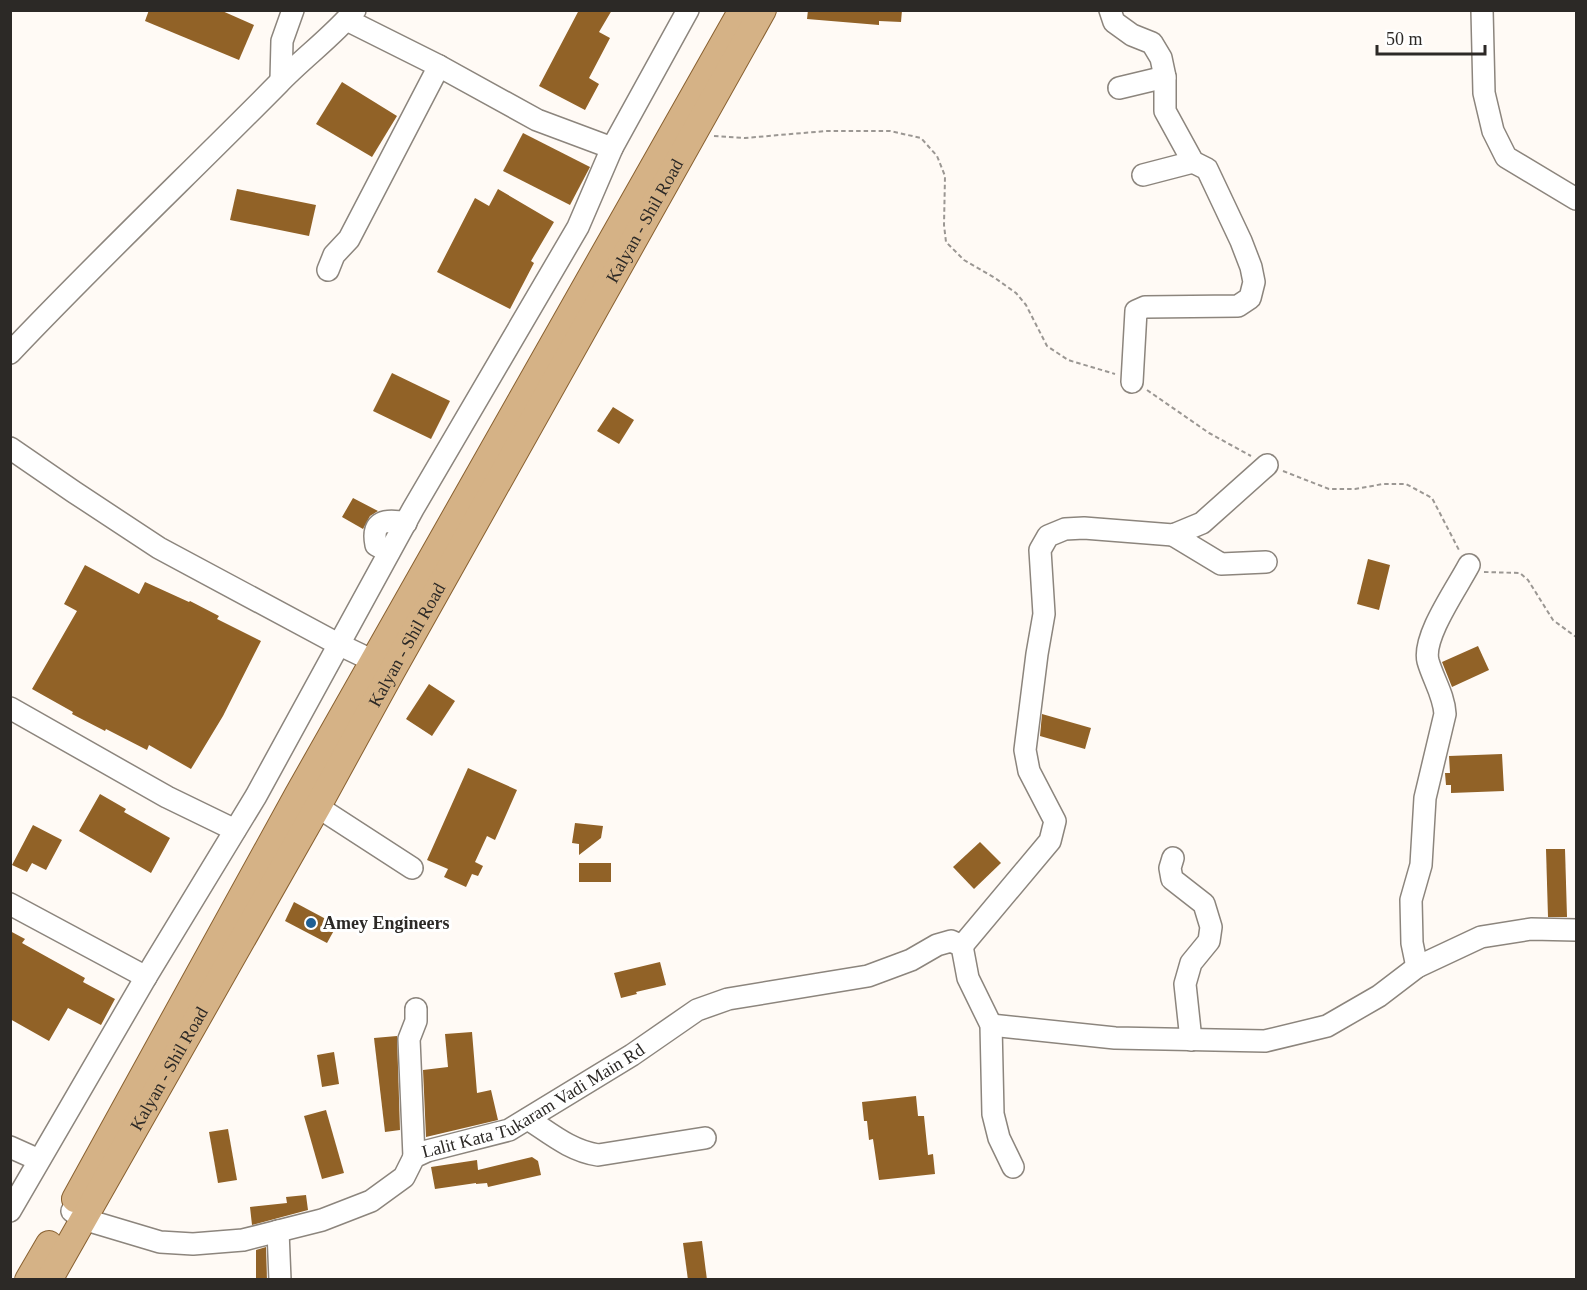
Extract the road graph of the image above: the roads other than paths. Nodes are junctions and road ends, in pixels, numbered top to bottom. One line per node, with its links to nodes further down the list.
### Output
1 (294, 10): 10 (street)
2 (688, 10): 12 (street)
3 (742, 10): 25 (main road, Kalyan - Shil Road)
4 (763, 10): 25 (main road, Kalyan - Shil Road)
5 (1110, 10): 9 (street)
6 (1482, 10): 15 (street)
7 (351, 15): 8 (street); 10 (street)
8 (439, 66): 12 (street); 16 (street)
9 (1165, 77): 11 (street); 13 (street)
10 (281, 80): 17 (street)
11 (1119, 88)
12 (612, 148): 24 (street)
13 (1193, 162): 14 (street); 18 (street)
14 (1143, 175)
15 (1576, 199)
16 (328, 270)
17 (10, 352)
18 (1132, 382)
19 (10, 448): 24 (street)
20 (1267, 465): 21 (street)
21 (1173, 535): 22 (street); 33 (street)
22 (1266, 562)
23 (1469, 566): 34 (street)
24 (338, 644): 25 (street); 28 (street)
25 (383, 665): 27 (main road, Kalyan - Shil Road)
26 (10, 708): 28 (street)
27 (308, 800): 30 (street); 46 (main road, Kalyan - Shil Road)
28 (235, 830): 35 (street)
29 (1173, 858): 38 (street)
30 (412, 868)
31 (10, 904): 35 (street)
32 (1576, 930): 34 (street)
33 (962, 946): 37 (street); 39 (street, Lalit Kata Tukaram Vadi Main Rd)
34 (1417, 967): 38 (street)
35 (146, 976): 43 (street)
36 (416, 1009): 42 (street)
37 (991, 1025): 38 (street); 44 (street)
38 (1191, 1040)
39 (528, 1119): 40 (street); 42 (street, Lalit Kata Tukaram Vadi Main Rd)
40 (705, 1138)
41 (10, 1147): 43 (street)
42 (414, 1157): 47 (street, Lalit Kata Tukaram Vadi Main Rd)
43 (39, 1160): 45 (street)
44 (1013, 1167)
45 (10, 1211)
46 (76, 1214): 47 (street, Lalit Kata Tukaram Vadi Main Rd); 48 (main road, Kalyan - Shil Road); 49 (main road, Kalyan - Shil Road)
47 (278, 1231): 50 (street)
48 (28, 1280)
49 (49, 1280)
50 (280, 1280)

